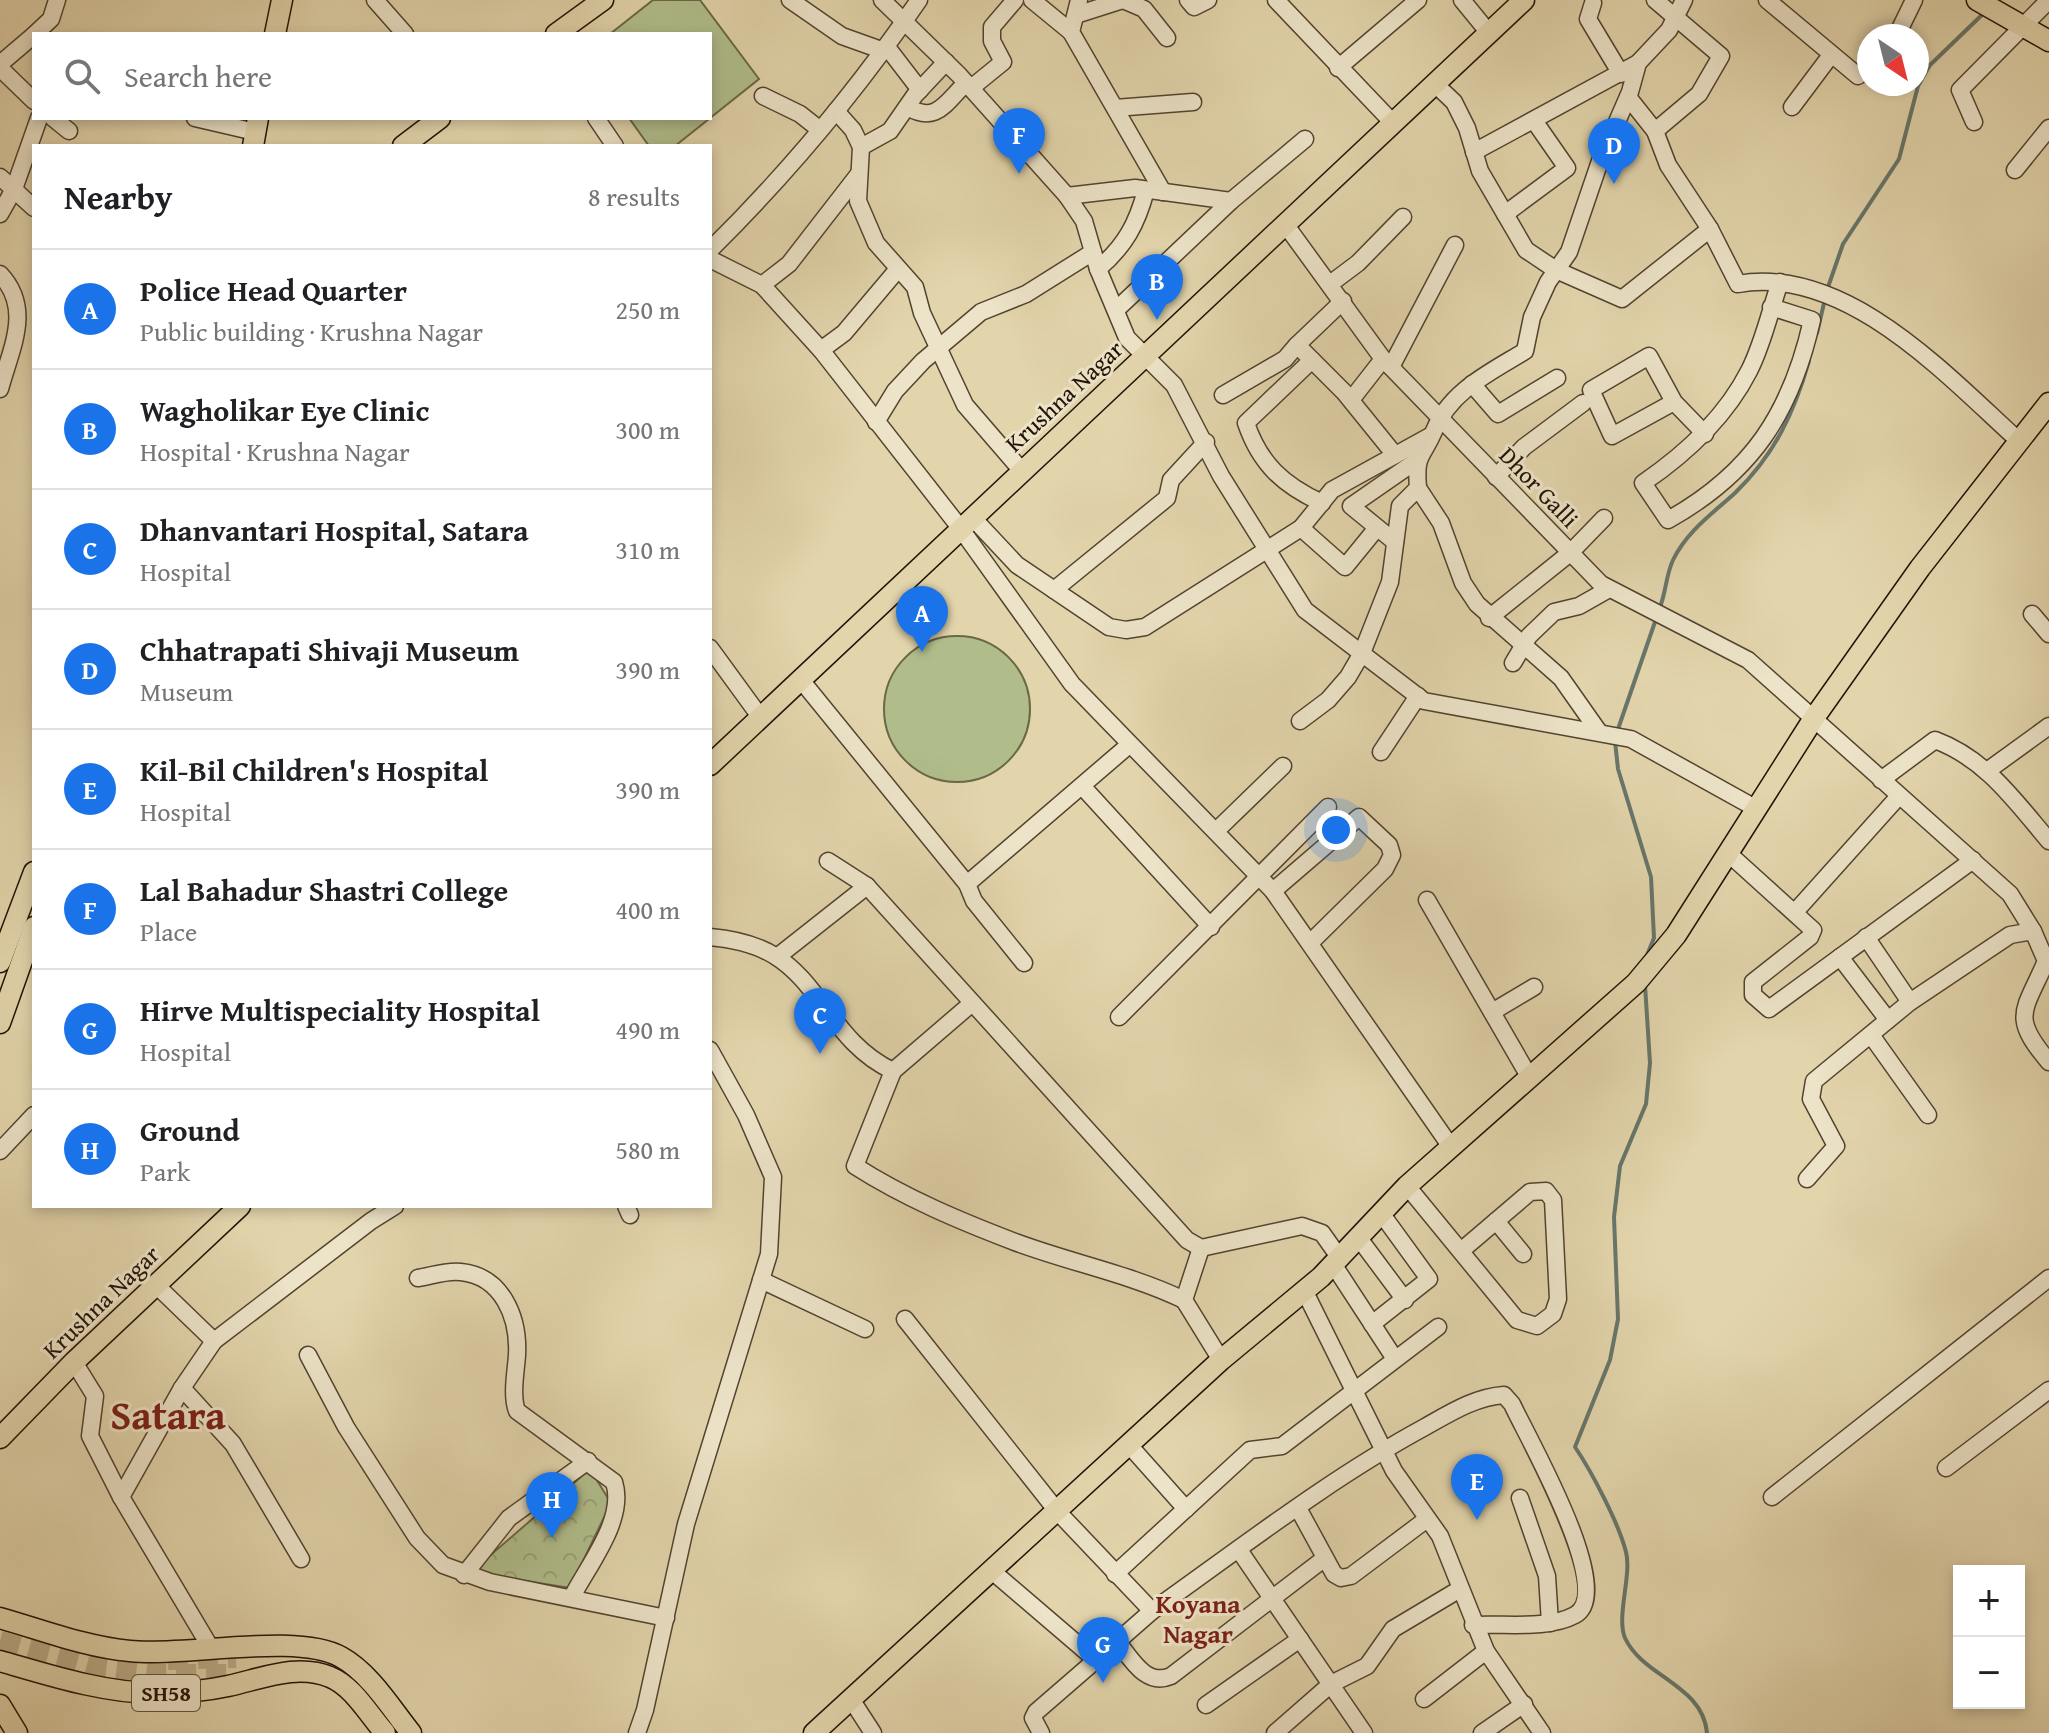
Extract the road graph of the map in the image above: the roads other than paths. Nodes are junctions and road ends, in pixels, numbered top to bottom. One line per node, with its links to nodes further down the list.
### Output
1 (57, 0): 29 (street)
2 (282, 0): 30 (main road)
3 (375, 0): 31 (street)
4 (603, 0): 32 (main road)
5 (790, 0): 38 (street)
6 (882, 0): 26 (street)
7 (919, 0): 26 (street)
8 (1015, 0): 47 (street)
9 (1032, 0): 33 (street)
10 (1123, 0): 24 (street); 35 (street)
11 (1188, 0): 12 (street)
12 (1208, 0)
13 (1276, 0): 43 (street)
14 (1418, 0): 43 (street)
15 (1462, 0): 34 (street)
16 (1524, 0): 34 (main road, Krushna Nagar)
17 (1655, 0): 25 (street)
18 (1684, 0): 25 (street)
19 (1767, 0): 39 (street)
20 (1914, 0): 27 (street)
21 (2049, 0): 28 (street)
22 (1594, 1): 44 (street)
23 (1981, 2): 28 (main road)
24 (1078, 8): 33 (street)
25 (1674, 19): 41 (street); 68 (street)
26 (904, 22): 38 (street); 40 (street)
27 (1902, 24)
28 (2026, 27): 37 (main road); 63 (street)
29 (40, 32)
30 (275, 32)
31 (403, 32)
32 (559, 32)
33 (1071, 32): 55 (street)
34 (1489, 33): 46 (main road, Krushna Nagar)
35 (1167, 38)
36 (32, 41): 42 (street)
37 (2049, 41)
38 (885, 49): 48 (street); 56 (street)
39 (1831, 55): 45 (street); 54 (street)
40 (946, 62): 47 (street); 48 (street)
41 (1638, 63): 44 (street); 50 (street)
42 (0, 66): 51 (street)
43 (1338, 68): 64 (street)
44 (1621, 74): 62 (street)
45 (1857, 75)
46 (1435, 84): 64 (main road, Krushna Nagar); 74 (street)
47 (969, 85): 53 (street); 81 (street)
48 (920, 90): 53 (street)
49 (763, 96): 66 (street)
50 (1628, 97): 68 (street); 94 (street)
51 (32, 99)
52 (1193, 102): 55 (street)
53 (907, 107): 73 (street)
54 (1792, 107)
55 (1115, 108): 80 (street)
56 (836, 111): 66 (street); 73 (street)
57 (38, 120): 78 (street)
58 (55, 120): 67 (street)
59 (204, 120): 69 (street)
60 (437, 120): 71 (main road)
61 (597, 120): 72 (street)
62 (1535, 122): 74 (street); 85 (street)
63 (1974, 122)
64 (1393, 123): 87 (main road, Krushna Nagar)
65 (2049, 128): 75 (street)
66 (819, 129): 90 (street)
67 (69, 131)
68 (1655, 131): 88 (street)
69 (255, 132)
70 (1305, 139): 82 (street)
71 (406, 144)
72 (614, 144)
73 (861, 147): 76 (street)
74 (1474, 152): 85 (street)
75 (2015, 170)
76 (859, 175): 93 (street); 98 (street)
77 (0, 177): 78 (street)
78 (14, 189): 83 (street); 84 (street)
79 (1146, 190): 80 (street); 81 (street); 91 (street)
80 (1163, 192): 82 (street)
81 (1067, 196): 91 (street)
82 (1231, 201): 101 (street)
83 (32, 206)
84 (0, 214)
85 (1505, 214): 94 (street)
86 (1403, 217): 97 (street)
87 (1285, 224): 97 (street, Dhor Galli); 105 (main road, Krushna Nagar)
88 (1710, 229): 94 (street); 96 (street)
89 (1455, 245): 107 (street)
90 (712, 248)
91 (1095, 261): 101 (street); 103 (street)
92 (716, 262): 98 (street)
93 (898, 269): 103 (street); 104 (street)
94 (1556, 270): 109 (street)
95 (0, 274): 110 (street)
96 (1780, 282): 100 (street); 120 (street)
97 (1330, 284): 99 (street, Dhor Galli)
98 (762, 285): 104 (street)
99 (1343, 301): 102 (street); 107 (street, Dhor Galli)
100 (1771, 307): 118 (street); 118 (street)
101 (1116, 310): 105 (street)
102 (1297, 345): 106 (street); 111 (street)
103 (938, 349): 117 (street); 124 (street)
104 (821, 350): 117 (street)
105 (1145, 356): 121 (street); 124 (main road, Krushna Nagar)
106 (1312, 360): 112 (street); 127 (street)
107 (1387, 363): 112 (street); 116 (street, Dhor Galli)
108 (1557, 378): 109 (street)
109 (1472, 384): 116 (street)
110 (0, 389)
111 (1223, 395)
112 (1351, 400): 122 (street)
113 (1674, 402): 113 (street); 118 (street)
114 (1583, 403): 125 (street)
115 (2049, 403): 120 (main road)
116 (1438, 416): 119 (street); 125 (street, Dhor Galli)
117 (876, 422): 129 (street)
118 (1705, 434)
119 (1431, 436): 122 (street); 123 (street)
120 (2019, 441): 147 (main road)
121 (1206, 442): 133 (street); 136 (street)
122 (1395, 455): 127 (street)
123 (1416, 461): 126 (street); 131 (street)
124 (1022, 471): 129 (main road, Krushna Nagar)
125 (1496, 477): 134 (street, Dhor Galli)
126 (1418, 488): 132 (street); 138 (street)
127 (1322, 503): 130 (street)
128 (1604, 518): 134 (street)
129 (967, 524): 136 (street); 144 (main road, Krushna Nagar); 151 (street)
130 (1301, 528): 131 (street); 133 (street)
131 (1376, 529): 132 (street)
132 (1395, 542): 142 (street)
133 (1270, 551): 136 (street); 142 (street)
134 (1570, 553): 135 (street, Dhor Galli); 138 (street)
135 (1609, 589): 140 (street); 147 (street, Dhor Galli)
136 (1054, 590)
137 (2032, 614): 139 (street)
138 (1489, 618): 140 (street)
139 (2049, 634)
140 (1523, 646): 143 (street); 150 (street)
141 (712, 651): 146 (street)
142 (1362, 653): 145 (street); 148 (street)
143 (1513, 663)
144 (801, 680): 146 (main road, Krushna Nagar); 168 (street)
145 (1418, 696): 150 (street); 152 (street)
146 (761, 718): 153 (main road, Krushna Nagar)
147 (1814, 718): 156 (street, Dhor Galli); 160 (main road)
148 (1300, 721)
149 (2049, 726): 155 (street)
150 (1599, 732): 160 (street)
151 (1129, 745): 157 (street); 161 (street)
152 (1381, 752)
153 (712, 763)
154 (1283, 766): 161 (street)
155 (1987, 771): 156 (street); 162 (street)
156 (1881, 780): 158 (street, Dhor Galli)
157 (1082, 786): 168 (street); 174 (street)
158 (1899, 796): 164 (street, Dhor Galli); 173 (street)
159 (1328, 807): 166 (street)
160 (1757, 809): 163 (main road)
161 (1216, 831): 166 (street)
162 (2049, 841)
163 (1729, 854): 173 (street); 197 (main road)
164 (1973, 860): 175 (street, Dhor Galli); 178 (street)
165 (828, 861): 169 (street)
166 (1258, 875): 170 (street); 174 (street)
167 (32, 877): 183 (main road)
168 (967, 884): 184 (street)
169 (867, 886): 180 (street); 188 (street)
170 (1273, 891): 179 (street); 179 (street)
171 (1427, 900): 189 (street)
172 (32, 909): 186 (main road)
173 (1795, 912): 181 (street)
174 (1211, 927): 190 (street)
175 (2033, 931): 182 (street, Dhor Galli); 187 (street)
176 (32, 933): 192 (main road)
177 (712, 937): 180 (street)
178 (1866, 937): 181 (street); 187 (street)
179 (1310, 943): 200 (street)
180 (777, 957): 196 (street)
181 (1840, 957): 191 (street)
182 (2047, 960): 195 (street)
183 (0, 962)
184 (1024, 963)
185 (1534, 987): 189 (street)
186 (0, 994)
187 (1910, 1002): 191 (street)
188 (971, 1004): 196 (street); 209 (street)
189 (1492, 1012): 197 (street)
190 (1119, 1017)
191 (1888, 1020): 193 (street)
192 (0, 1023)
193 (1871, 1035): 198 (street); 202 (street)
194 (712, 1054): 215 (street)
195 (2049, 1062)
196 (893, 1071): 218 (street)
197 (1530, 1078): 200 (main road)
198 (1928, 1115)
199 (32, 1117): 201 (street)
200 (1451, 1147): 203 (main road)
201 (0, 1151)
202 (1807, 1179)
203 (1407, 1186): 206 (main road); 210 (street)
204 (238, 1208): 216 (main road, Krushna Nagar)
205 (392, 1208): 224 (street)
206 (1381, 1213): 208 (main road); 219 (street)
207 (1496, 1221): 210 (street); 210 (street); 211 (street)
208 (1358, 1237): 212 (main road); 219 (street)
209 (1201, 1248): 212 (street); 218 (street)
210 (1462, 1250)
211 (1523, 1254)
212 (1336, 1260): 217 (main road); 221 (street)
213 (418, 1278): 235 (street)
214 (2049, 1278): 238 (street)
215 (761, 1280): 223 (street); 255 (street)
216 (156, 1285): 224 (street); 228 (main road, Krushna Nagar)
217 (1304, 1290): 227 (main road); 230 (street)
218 (1184, 1300): 227 (street)
219 (1405, 1300): 221 (street)
220 (905, 1319): 242 (street)
221 (1372, 1324): 226 (street)
222 (1438, 1327): 226 (street)
223 (865, 1329)
224 (214, 1341): 229 (street)
225 (308, 1355): 249 (street)
226 (1395, 1359): 230 (street)
227 (1221, 1360): 233 (main road)
228 (74, 1362): 232 (main road, Krushna Nagar); 237 (street)
229 (182, 1388): 237 (street); 246 (street)
230 (1354, 1389): 234 (street); 241 (street)
231 (2049, 1390): 236 (street)
232 (0, 1438)
233 (1129, 1445): 241 (street); 242 (main road)
234 (1385, 1449): 240 (street); 243 (street); 256 (street)
235 (588, 1461): 249 (street); 251 (street)
236 (1946, 1468)
237 (121, 1497): 261 (street)
238 (1772, 1497)
239 (1520, 1498): 256 (street)
240 (1298, 1508): 244 (street); 245 (street)
241 (1186, 1509): 248 (street)
242 (1057, 1511): 247 (main road); 248 (street)
243 (1427, 1519): 245 (street); 250 (street)
244 (1239, 1550): 252 (street); 253 (street)
245 (1325, 1558): 252 (street)
246 (301, 1559)
247 (992, 1571): 263 (street); 267 (main road)
248 (1115, 1574): 253 (street)
249 (464, 1575): 251 (street)
250 (1460, 1589): 257 (street); 266 (street)
251 (572, 1597): 255 (street)
252 (1271, 1597): 258 (street); 259 (street)
253 (1152, 1611): 259 (street)
254 (0, 1618): 261 (main road, SH58 / SH58)
255 (666, 1618): 274 (street)
256 (1550, 1623): 257 (street)
257 (1473, 1625): 262 (street)
258 (1300, 1639): 266 (street); 271 (street)
259 (1116, 1640): 263 (street)
260 (306, 1648): 261 (main road, SH58 / SH58); 265 (main road); 272 (main road, SH58 / SH58)
261 (212, 1650)
262 (1486, 1651): 268 (street); 269 (street)
263 (1096, 1660): 277 (street)
264 (0, 1661): 265 (main road, SH58 / SH58)
265 (269, 1675): 272 (main road, SH58 / SH58)
266 (1331, 1684): 278 (street); 279 (street)
267 (851, 1699): 275 (main road); 276 (street)
268 (1424, 1699)
269 (1524, 1704): 280 (street); 281 (street)
270 (0, 1705): 273 (main road)
271 (1206, 1705)
272 (395, 1730)
273 (17, 1733)
274 (637, 1733)
275 (814, 1733)
276 (873, 1733)
277 (1041, 1733)
278 (1275, 1733)
279 (1364, 1733)
280 (1482, 1733)
281 (1542, 1733)

